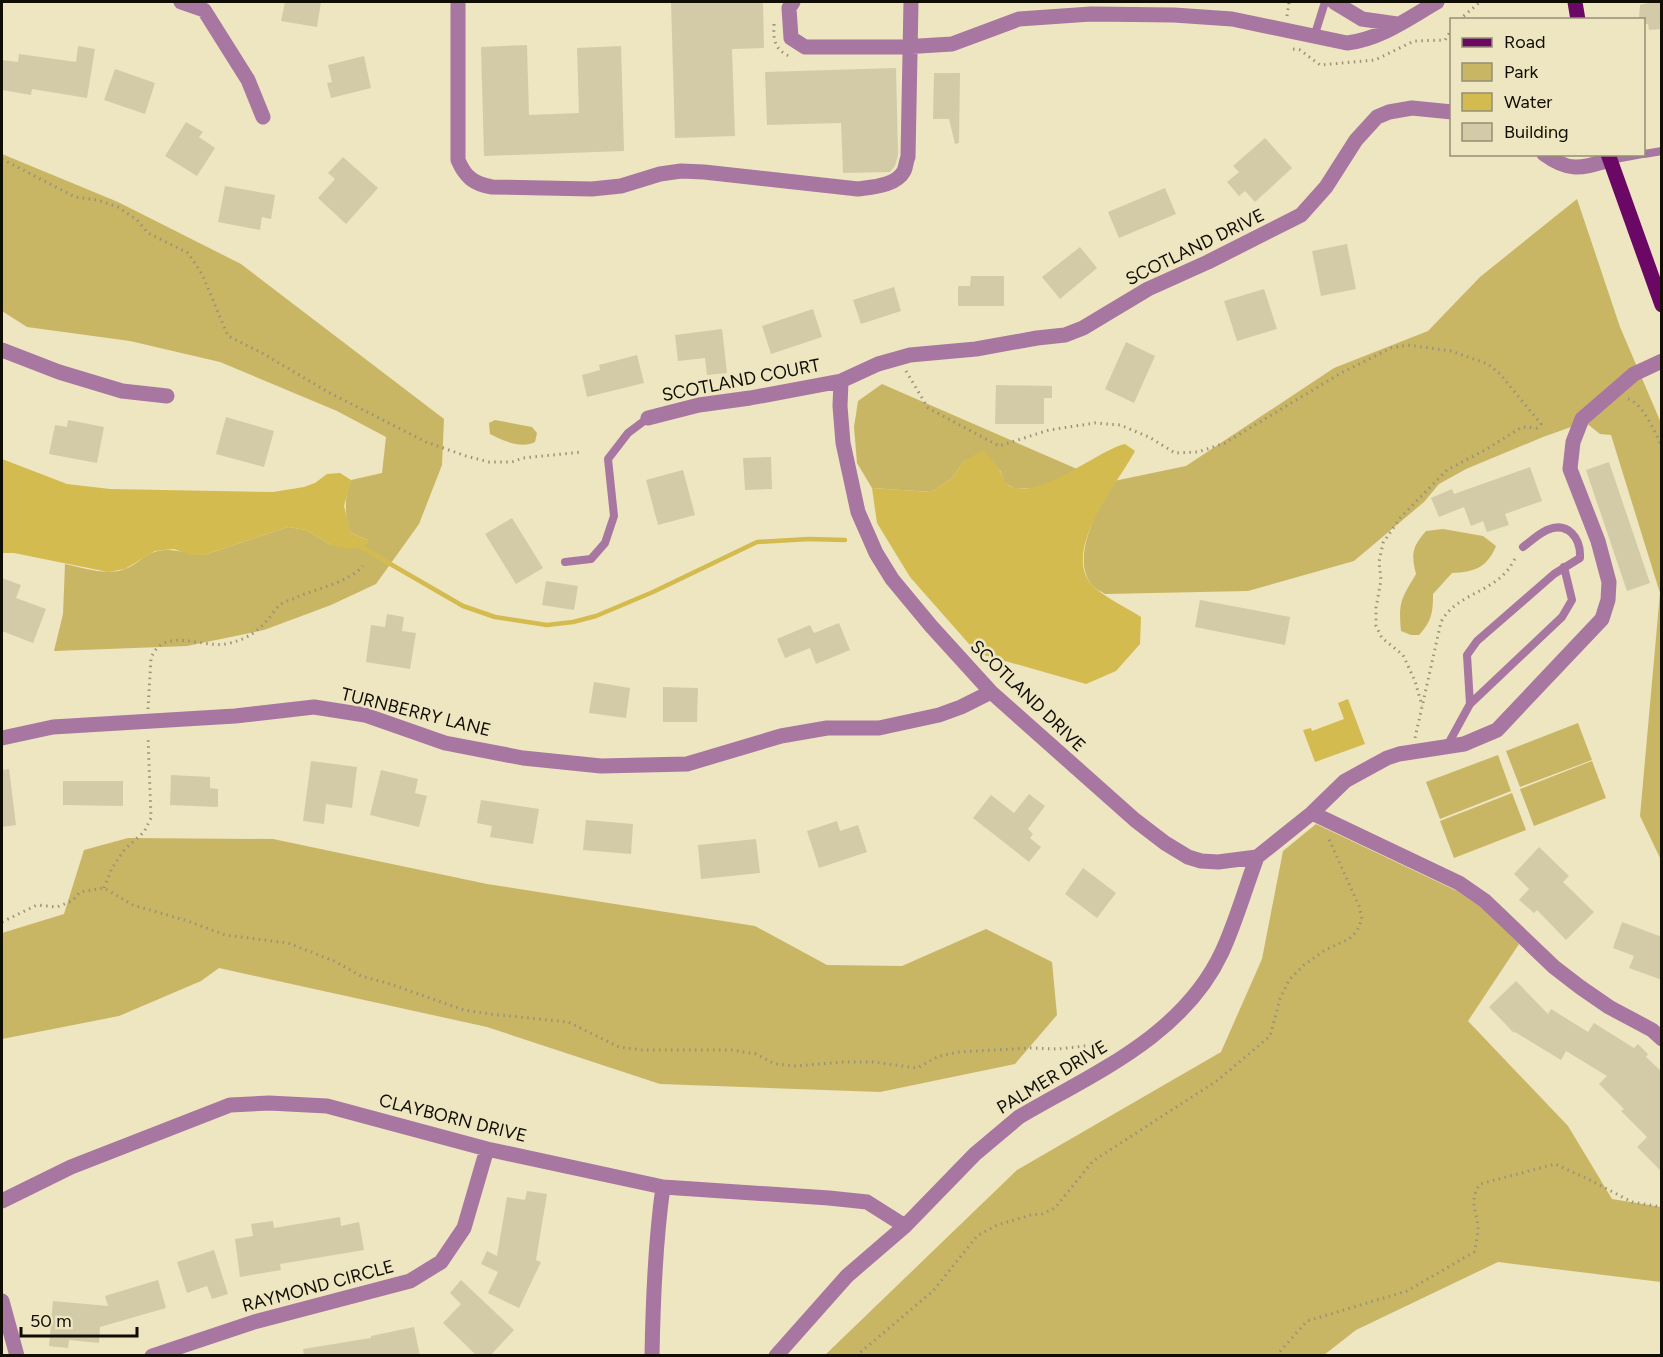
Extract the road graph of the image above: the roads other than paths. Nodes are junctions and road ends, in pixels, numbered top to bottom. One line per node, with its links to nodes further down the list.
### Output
1 (182, 2): 15 (street)
2 (458, 2): 13 (street)
3 (793, 2): 13 (street)
4 (911, 2): 13 (street)
5 (1325, 2): 12 (lane)
6 (1334, 2): 11 (street)
7 (1575, 2): 10 (main road)
8 (1433, 3): 11 (street)
9 (1068, 9): 12 (street); 13 (street)
10 (1578, 18)
11 (1397, 24): 12 (street)
12 (1314, 37)
13 (909, 47)
14 (1448, 115): 23 (street, SCOTLAND DRIVE)
15 (263, 117)
16 (1662, 151): 17 (lane)
17 (1645, 154)
18 (1547, 156): 19 (street)
19 (1609, 157): 20 (main road)
20 (1662, 305)
21 (2, 350): 24 (street)
22 (1662, 361): 32 (street)
23 (842, 381): 25 (street, SCOTLAND COURT); 29 (street, SCOTLAND DRIVE)
24 (167, 396)
25 (648, 418): 27 (lane)
26 (1523, 547): 28 (lane)
27 (565, 562)
28 (1564, 567): 30 (lane); 30 (lane)
29 (991, 693): 31 (street, TURNBERRY LANE); 34 (street, SCOTLAND DRIVE)
30 (1470, 704): 32 (lane)
31 (2, 738)
32 (1447, 747): 33 (street)
33 (1316, 815): 34 (street); 35 (street)
34 (1257, 857): 39 (street, PALMER DRIVE)
35 (1662, 1039)
36 (487, 1149): 37 (street, CLAYBORN DRIVE); 38 (street, CLAYBORN DRIVE); 42 (street, RAYMOND CIRCLE)
37 (663, 1187): 39 (street, CLAYBORN DRIVE); 43 (street)
38 (2, 1201)
39 (905, 1226): 44 (street, PALMER DRIVE)
40 (2, 1301): 41 (street)
41 (17, 1356)
42 (152, 1356)
43 (652, 1356)
44 (776, 1356)

